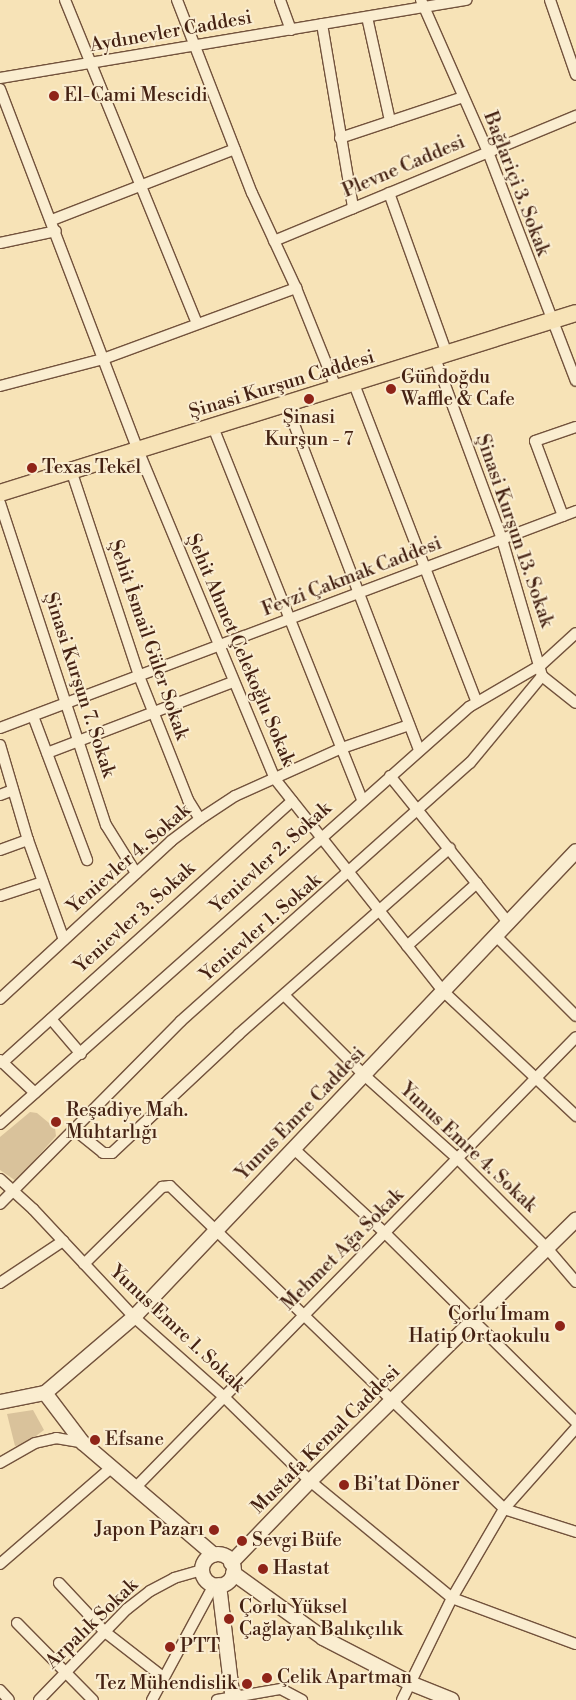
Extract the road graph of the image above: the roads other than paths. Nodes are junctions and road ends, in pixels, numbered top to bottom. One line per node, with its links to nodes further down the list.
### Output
1 (65, 0): 12 (street)
2 (177, 0): 10 (street)
3 (280, 0): 9 (street)
4 (467, 0): 6 (street, Aydınevler Caddesi)
5 (550, 0): 11 (street)
6 (422, 4): 7 (street, Aydınevler Caddesi); 16 (street, Bağlariçi 3. Sokak)
7 (367, 17): 8 (street, Aydınevler Caddesi); 18 (street)
8 (322, 24): 9 (street, Aydınevler Caddesi); 19 (street)
9 (291, 30): 10 (street, Aydınevler Caddesi)
10 (196, 46): 12 (street, Aydınevler Caddesi); 20 (street)
11 (573, 55): 13 (street)
12 (90, 63): 14 (street, Aydınevler Caddesi); 22 (street)
13 (576, 75)
14 (0, 78)
15 (0, 89): 25 (street, Şehit Ahmet Çelekoğlu Sokak)
16 (463, 97): 18 (street); 21 (street, Bağlariçi 3. Sokak)
17 (576, 116): 21 (street, Plevne Caddesi)
18 (390, 121): 19 (street)
19 (340, 138): 24 (street)
20 (235, 149): 22 (street); 27 (street)
21 (488, 152): 23 (street, Plevne Caddesi); 31 (street, Bağlariçi 3. Sokak)
22 (140, 186): 25 (street); 32 (street)
23 (390, 193): 24 (street, Plevne Caddesi); 33 (street, Şinasi Kurşun 13. Sokak)
24 (353, 208): 27 (street, Plevne Caddesi)
25 (52, 220): 26 (street, Şehit Ahmet Çelekoğlu Sokak)
26 (56, 231): 28 (street); 34 (street, Şehit Ahmet Çelekoğlu Sokak)
27 (274, 241): 29 (street)
28 (0, 243)
29 (296, 288): 32 (street); 38 (street)
30 (576, 313): 31 (main road, Şinasi Kurşun Caddesi)
31 (550, 322): 33 (main road, Şinasi Kurşun Caddesi); 35 (street, Bağlariçi 3. Sokak)
32 (197, 323): 34 (street)
33 (441, 356): 36 (main road, Şinasi Kurşun Caddesi); 48 (street, Şinasi Kurşun 13. Sokak)
34 (103, 359): 37 (street); 42 (street, Şehit Ahmet Çelekoğlu Sokak)
35 (576, 381)
36 (354, 384): 38 (main road, Şinasi Kurşun Caddesi); 49 (street)
37 (0, 386)
38 (336, 390): 39 (main road, Şinasi Kurşun Caddesi)
39 (287, 406): 40 (main road, Şinasi Kurşun Caddesi); 50 (street)
40 (213, 427): 42 (main road, Şinasi Kurşun Caddesi); 51 (street)
41 (576, 427): 47 (street)
42 (138, 450): 43 (main road, Şinasi Kurşun Caddesi); 53 (street, Şehit Ahmet Çelekoğlu Sokak)
43 (71, 470): 44 (main road, Şinasi Kurşun Caddesi); 55 (street, Şehit İsmail Güler Sokak)
44 (0, 493)
45 (0, 503): 58 (street, Şinasi Kurşun 7. Sokak)
46 (576, 510): 47 (street, Fevzi Çakmak Caddesi)
47 (563, 516): 48 (street, Fevzi Çakmak Caddesi)
48 (502, 539): 49 (street, Fevzi Çakmak Caddesi); 54 (street, Şinasi Kurşun 13. Sokak)
49 (424, 568): 50 (street, Fevzi Çakmak Caddesi); 57 (street)
50 (358, 593): 51 (street, Fevzi Çakmak Caddesi); 62 (street)
51 (289, 619): 53 (street, Fevzi Çakmak Caddesi); 66 (street)
52 (576, 634): 54 (street, Yenievler 2. Sokak)
53 (217, 646): 55 (street, Fevzi Çakmak Caddesi); 56 (street, Şehit Ahmet Çelekoğlu Sokak)
54 (542, 670): 57 (street, Yenievler 2. Sokak); 59 (street); 75 (street, Yenievler 1. Sokak)
55 (139, 676): 58 (street, Fevzi Çakmak Caddesi); 60 (street, Şehit İsmail Güler Sokak)
56 (233, 682): 60 (street); 70 (street, Şehit Ahmet Çelekoğlu Sokak)
57 (477, 702): 67 (street, Yenievler 2. Sokak)
58 (67, 703): 61 (street, Fevzi Çakmak Caddesi); 64 (street, Şinasi Kurşun 7. Sokak)
59 (576, 703)
60 (153, 712): 64 (street); 76 (street, Şehit İsmail Güler Sokak)
61 (33, 716): 63 (street, Fevzi Çakmak Caddesi); 68 (street)
62 (409, 725): 66 (street, Yenievler 4. Sokak); 67 (street)
63 (0, 728)
64 (79, 741): 68 (street); 83 (street, Şinasi Kurşun 7. Sokak)
65 (0, 745): 71 (street)
66 (342, 748): 70 (street, Yenievler 4. Sokak); 73 (street)
67 (419, 750): 69 (street, Yenievler 2. Sokak)
68 (47, 753): 82 (street)
69 (390, 776): 73 (street, Yenievler 2. Sokak); 75 (street)
70 (275, 779): 74 (street, Şehit Ahmet Çelekoğlu Sokak); 76 (street, Yenievler 4. Sokak)
71 (13, 790): 72 (street); 78 (street)
72 (0, 795)
73 (362, 800): 77 (street, Yenievler 2. Sokak)
74 (292, 801): 77 (street, Şehit Ahmet Çelekoğlu Sokak); 97 (street, Yenievler 3. Sokak)
75 (419, 810): 79 (street); 84 (street, Yenievler 1. Sokak)
76 (200, 819): 83 (street, Yenievler 4. Sokak)
77 (320, 836): 84 (street, Şehit Ahmet Çelekoğlu Sokak); 99 (street, Yenievler 2. Sokak)
78 (28, 840): 80 (street); 85 (street)
79 (450, 848): 86 (street); 88 (street)
80 (0, 850)
81 (576, 851): 89 (street, Yunus Emre Caddesi)
82 (87, 860)
83 (136, 873): 91 (street, Yenievler 4. Sokak)
84 (350, 874): 88 (street, Şehit Ahmet Çelekoğlu Sokak); 106 (street, Yenievler 1. Sokak)
85 (43, 882): 87 (street); 91 (street)
86 (477, 883): 89 (street); 92 (street)
87 (0, 896)
88 (379, 910): 92 (street, Şehit Ahmet Çelekoğlu Sokak); 94 (street)
89 (508, 922): 90 (street, Yunus Emre Caddesi)
90 (496, 936): 93 (street, Yunus Emre Caddesi); 96 (street)
91 (64, 940): 95 (street, Yenievler 4. Sokak)
92 (407, 946): 93 (street, Şehit Ahmet Çelekoğlu Sokak)
93 (443, 991): 101 (street, Yunus Emre Caddesi); 102 (street, Şehit Ahmet Çelekoğlu Sokak)
94 (284, 995): 101 (street, Yunus Emre 4. Sokak); 106 (street)
95 (0, 999)
96 (576, 1016)
97 (51, 1018): 99 (street); 100 (street, Yenievler 3. Sokak)
98 (576, 1037): 102 (street, Mehmet Ağa Sokak)
99 (81, 1054): 103 (street, Yenievler 2. Sokak)
100 (1, 1062): 103 (street)
101 (364, 1075): 107 (street, Yunus Emre Caddesi); 108 (street, Yunus Emre 4. Sokak)
102 (537, 1079): 104 (street, Şehit Ahmet Çelekoğlu Sokak); 108 (street, Mehmet Ağa Sokak)
103 (35, 1093): 105 (street, Yenievler 2. Sokak)
104 (576, 1116)
105 (0, 1124)
106 (75, 1130): 110 (street, Yenievler 1. Sokak)
107 (294, 1149): 113 (street, Yunus Emre Caddesi); 114 (street)
108 (458, 1159): 114 (street, Mehmet Ağa Sokak); 116 (street, Yunus Emre 4. Sokak)
109 (0, 1179): 110 (street, Yunus Emre 1. Sokak)
110 (14, 1192): 111 (street, Yenievler 1. Sokak); 115 (street, Yunus Emre 1. Sokak)
111 (0, 1204)
112 (576, 1220): 116 (street, Mustafa Kemal Caddesi)
113 (215, 1232): 117 (street); 120 (street); 121 (street, Yunus Emre Caddesi)
114 (385, 1233): 120 (street, Mehmet Ağa Sokak); 122 (street)
115 (63, 1241): 117 (street, Yunus Emre 1. Sokak); 119 (street)
116 (546, 1247): 118 (street, Yunus Emre 4. Sokak); 122 (street, Mustafa Kemal Caddesi)
117 (84, 1264): 121 (street, Yunus Emre 1. Sokak)
118 (576, 1282)
119 (0, 1283)
120 (304, 1315): 124 (street, Mehmet Ağa Sokak); 125 (street)
121 (134, 1317): 123 (street, Yunus Emre Caddesi); 124 (street, Yunus Emre 1. Sokak)
122 (472, 1320): 125 (street, Mustafa Kemal Caddesi); 127 (street)
123 (45, 1393): 126 (street); 129 (street)
124 (224, 1397): 132 (street, Yunus Emre 1. Sokak); 133 (street, Mehmet Ağa Sokak)
125 (394, 1399): 132 (street, Mustafa Kemal Caddesi); 134 (street)
126 (0, 1402)
127 (576, 1422)
128 (576, 1428): 134 (street)
129 (83, 1444): 130 (street); 131 (street)
130 (0, 1463)
131 (112, 1467): 133 (street); 137 (street)
132 (310, 1481): 138 (street, Mustafa Kemal Caddesi); 142 (street, Yunus Emre 1. Sokak)
133 (136, 1487): 136 (street)
134 (504, 1509): 135 (street); 142 (street)
135 (576, 1532)
136 (214, 1555): 138 (street); 139 (street)
137 (0, 1564)
138 (232, 1568): 141 (street); 148 (street)
139 (202, 1570): 141 (street); 144 (street, Arpalık Sokak)
140 (59, 1583): 144 (street)
141 (216, 1585): 147 (street); 150 (street)
142 (452, 1598): 145 (street, Yunus Emre 1. Sokak); 148 (street)
143 (17, 1623): 146 (street)
144 (105, 1632): 146 (street, Arpalık Sokak); 147 (street)
145 (576, 1644)
146 (67, 1672): 152 (street, Arpalık Sokak); 153 (street)
147 (163, 1677): 154 (street)
148 (410, 1683): 157 (street); 158 (street)
149 (0, 1690): 151 (street)
150 (233, 1698): 155 (street); 156 (street)
151 (9, 1700)
152 (38, 1700)
153 (93, 1700)
154 (152, 1700)
155 (217, 1700)
156 (302, 1700)
157 (402, 1700)
158 (452, 1700)

